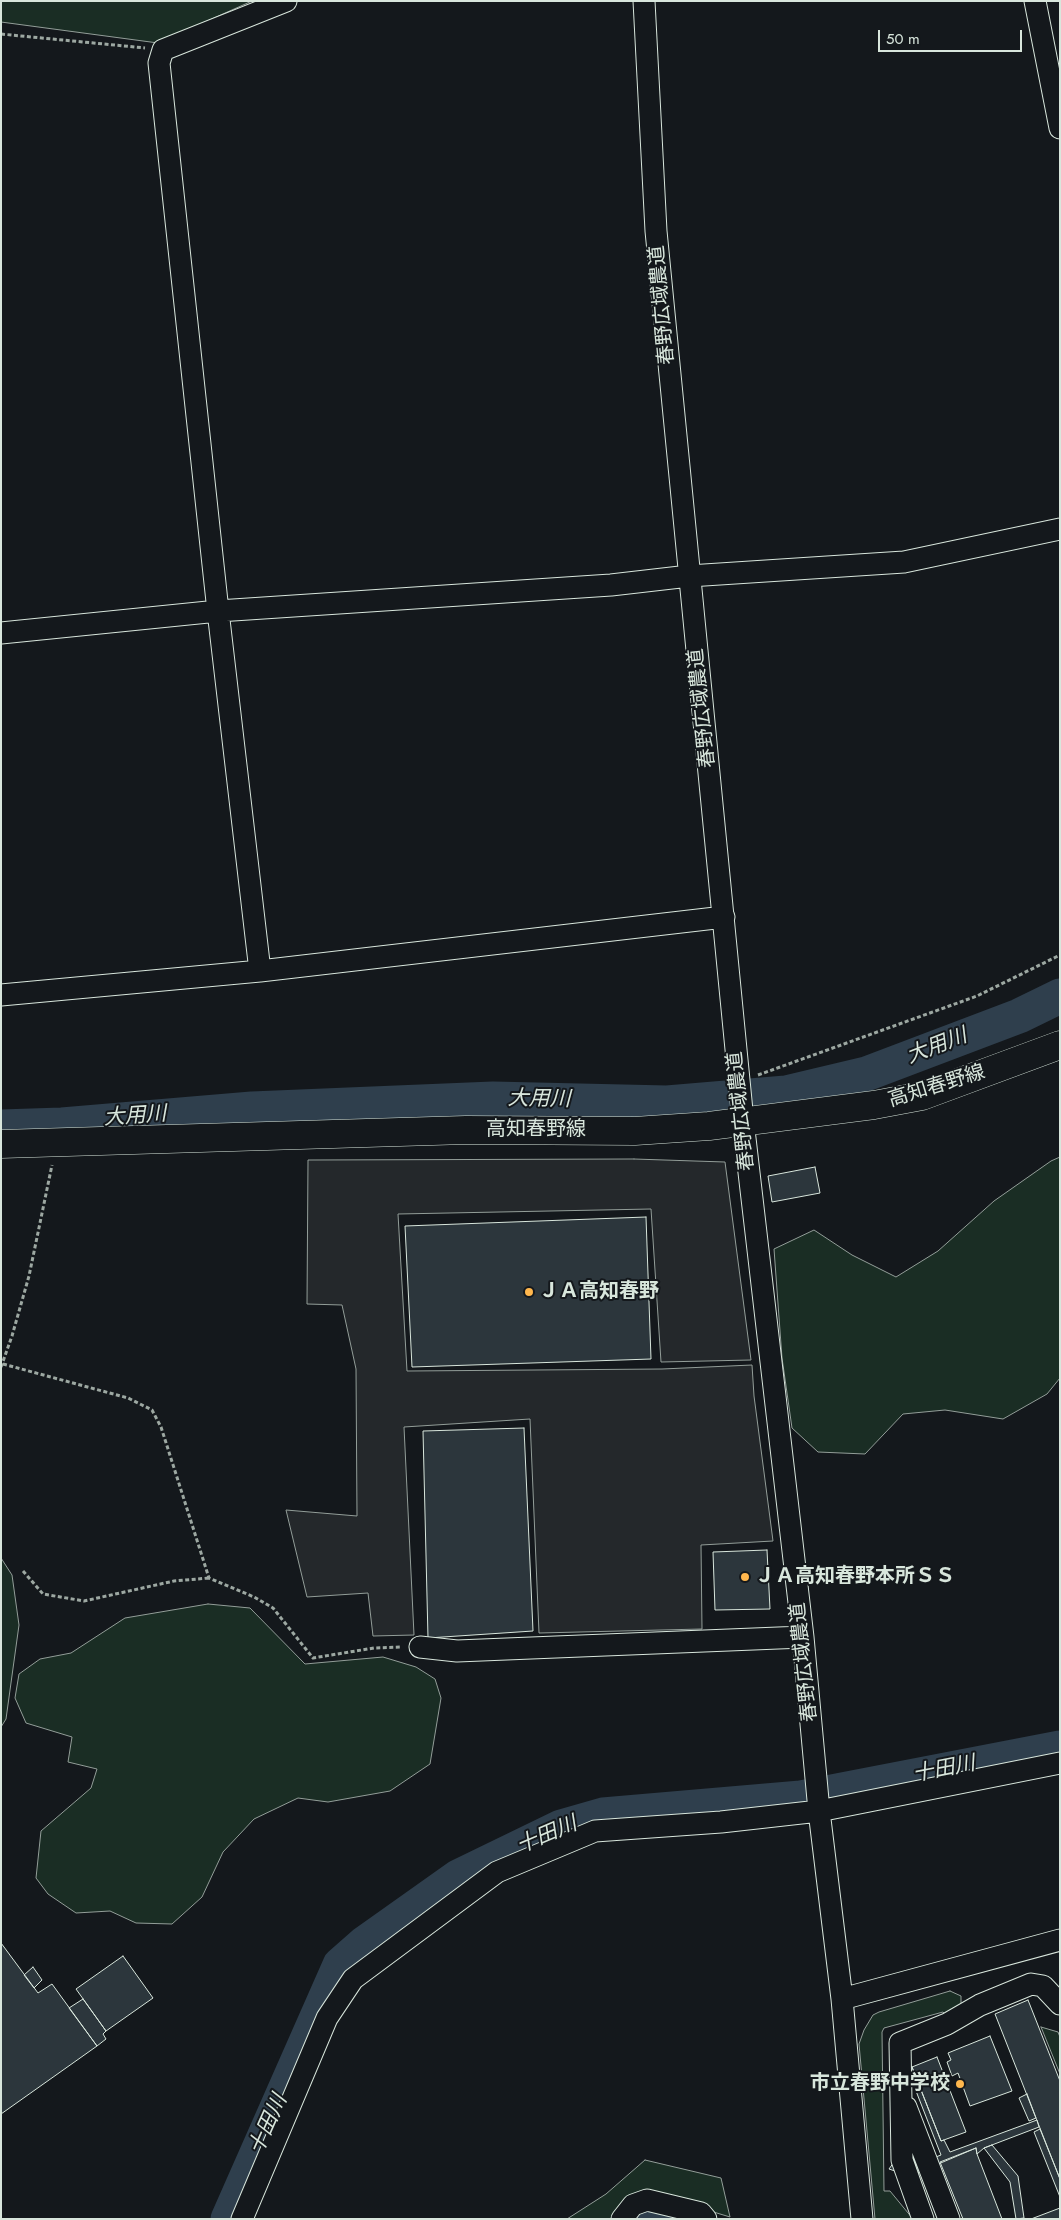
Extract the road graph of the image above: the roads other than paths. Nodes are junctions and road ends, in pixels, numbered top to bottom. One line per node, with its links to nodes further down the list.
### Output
1 (286, 1): 7 (street)
2 (644, 1): 6 (street, 春野広域農道)
3 (1035, 1): 4 (street)
4 (1060, 128)
5 (1060, 529): 6 (street)
6 (689, 576): 7 (street); 9 (street, 春野広域農道)
7 (218, 611): 8 (street); 10 (street)
8 (1, 633)
9 (724, 916): 10 (street); 13 (street, 春野広域農道)
10 (260, 971): 11 (street)
11 (1, 995)
12 (1060, 1046): 13 (main road, 高知春野線)
13 (743, 1121): 14 (main road, 高知春野線); 15 (street, 春野広域農道)
14 (1, 1144)
15 (803, 1637): 16 (street); 18 (street, 春野広域農道)
16 (420, 1647)
17 (1060, 1763): 18 (street)
18 (819, 1807): 20 (street, 春野広域農道); 23 (street)
19 (1060, 1940): 20 (street)
20 (842, 1999): 26 (street, 春野広域農道)
21 (1060, 2004): 22 (street)
22 (901, 2092): 27 (street); 28 (street)
23 (242, 2219)
24 (622, 2219): 25 (street)
25 (706, 2219)
26 (862, 2219)
27 (923, 2219)
28 (948, 2219)

